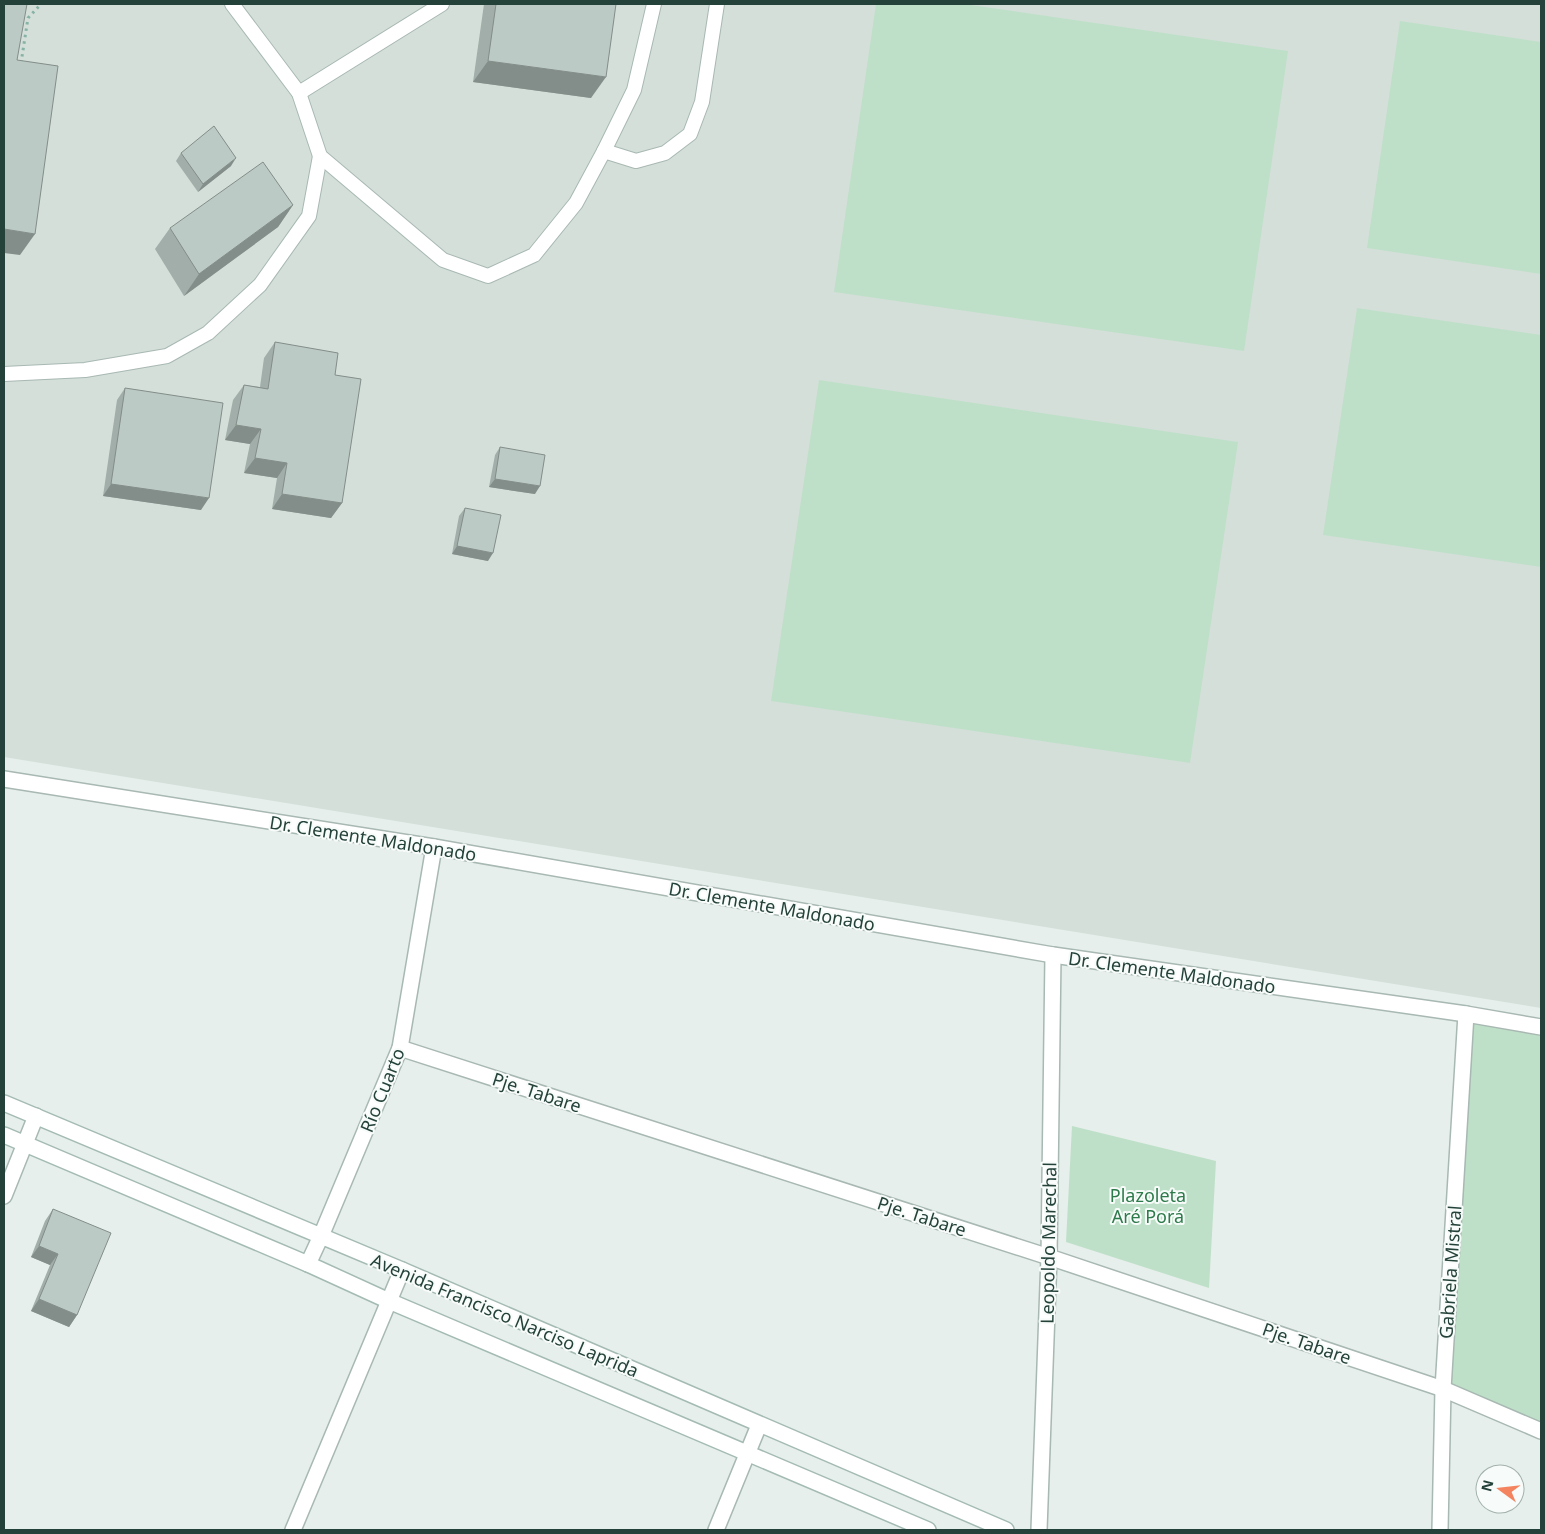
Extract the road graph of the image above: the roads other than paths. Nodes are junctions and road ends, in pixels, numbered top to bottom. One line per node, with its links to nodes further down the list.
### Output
1 (232, 4): 5 (lane)
2 (442, 4): 5 (lane)
3 (654, 4): 6 (lane)
4 (717, 4): 6 (lane)
5 (299, 93): 7 (lane)
6 (604, 151): 7 (lane)
7 (320, 156): 8 (lane)
8 (4, 374)
9 (4, 779): 10 (street, Dr. Clemente Maldonado)
10 (434, 848): 11 (street, Dr. Clemente Maldonado); 14 (street, Río Cuarto)
11 (1053, 955): 12 (street, Dr. Clemente Maldonado); 21 (street, Leopoldo Marechal)
12 (1466, 1014): 13 (street, Dr. Clemente Maldonado); 25 (street, Gabriela Mistral)
13 (1541, 1026)
14 (400, 1048): 20 (street, Río Cuarto); 21 (street, Pje. Tabare)
15 (4, 1103): 16 (street, Avenida Francisco Narciso Laprida)
16 (36, 1116): 18 (street); 20 (street, Avenida Francisco Narciso Laprida)
17 (4, 1135): 18 (street, Avenida Francisco Narciso Laprida)
18 (24, 1144): 19 (street); 22 (street, Avenida Francisco Narciso Laprida)
19 (4, 1196)
20 (321, 1236): 22 (street, Río Cuarto); 23 (street, Avenida Francisco Narciso Laprida)
21 (1049, 1257): 25 (street, Pje. Tabare); 33 (street, Leopoldo Marechal)
22 (308, 1264): 24 (street, Avenida Francisco Narciso Laprida)
23 (402, 1270): 24 (street); 26 (street, Avenida Francisco Narciso Laprida)
24 (389, 1300): 28 (street, Avenida Francisco Narciso Laprida); 29 (street)
25 (1442, 1389): 27 (street, Pje. Tabare); 34 (street, Gabriela Mistral)
26 (759, 1425): 28 (street); 32 (street, Avenida Francisco Narciso Laprida)
27 (1541, 1431)
28 (747, 1455): 30 (street); 31 (street, Avenida Francisco Narciso Laprida)
29 (293, 1530)
30 (716, 1530)
31 (928, 1530)
32 (1006, 1530)
33 (1039, 1530)
34 (1440, 1530)

